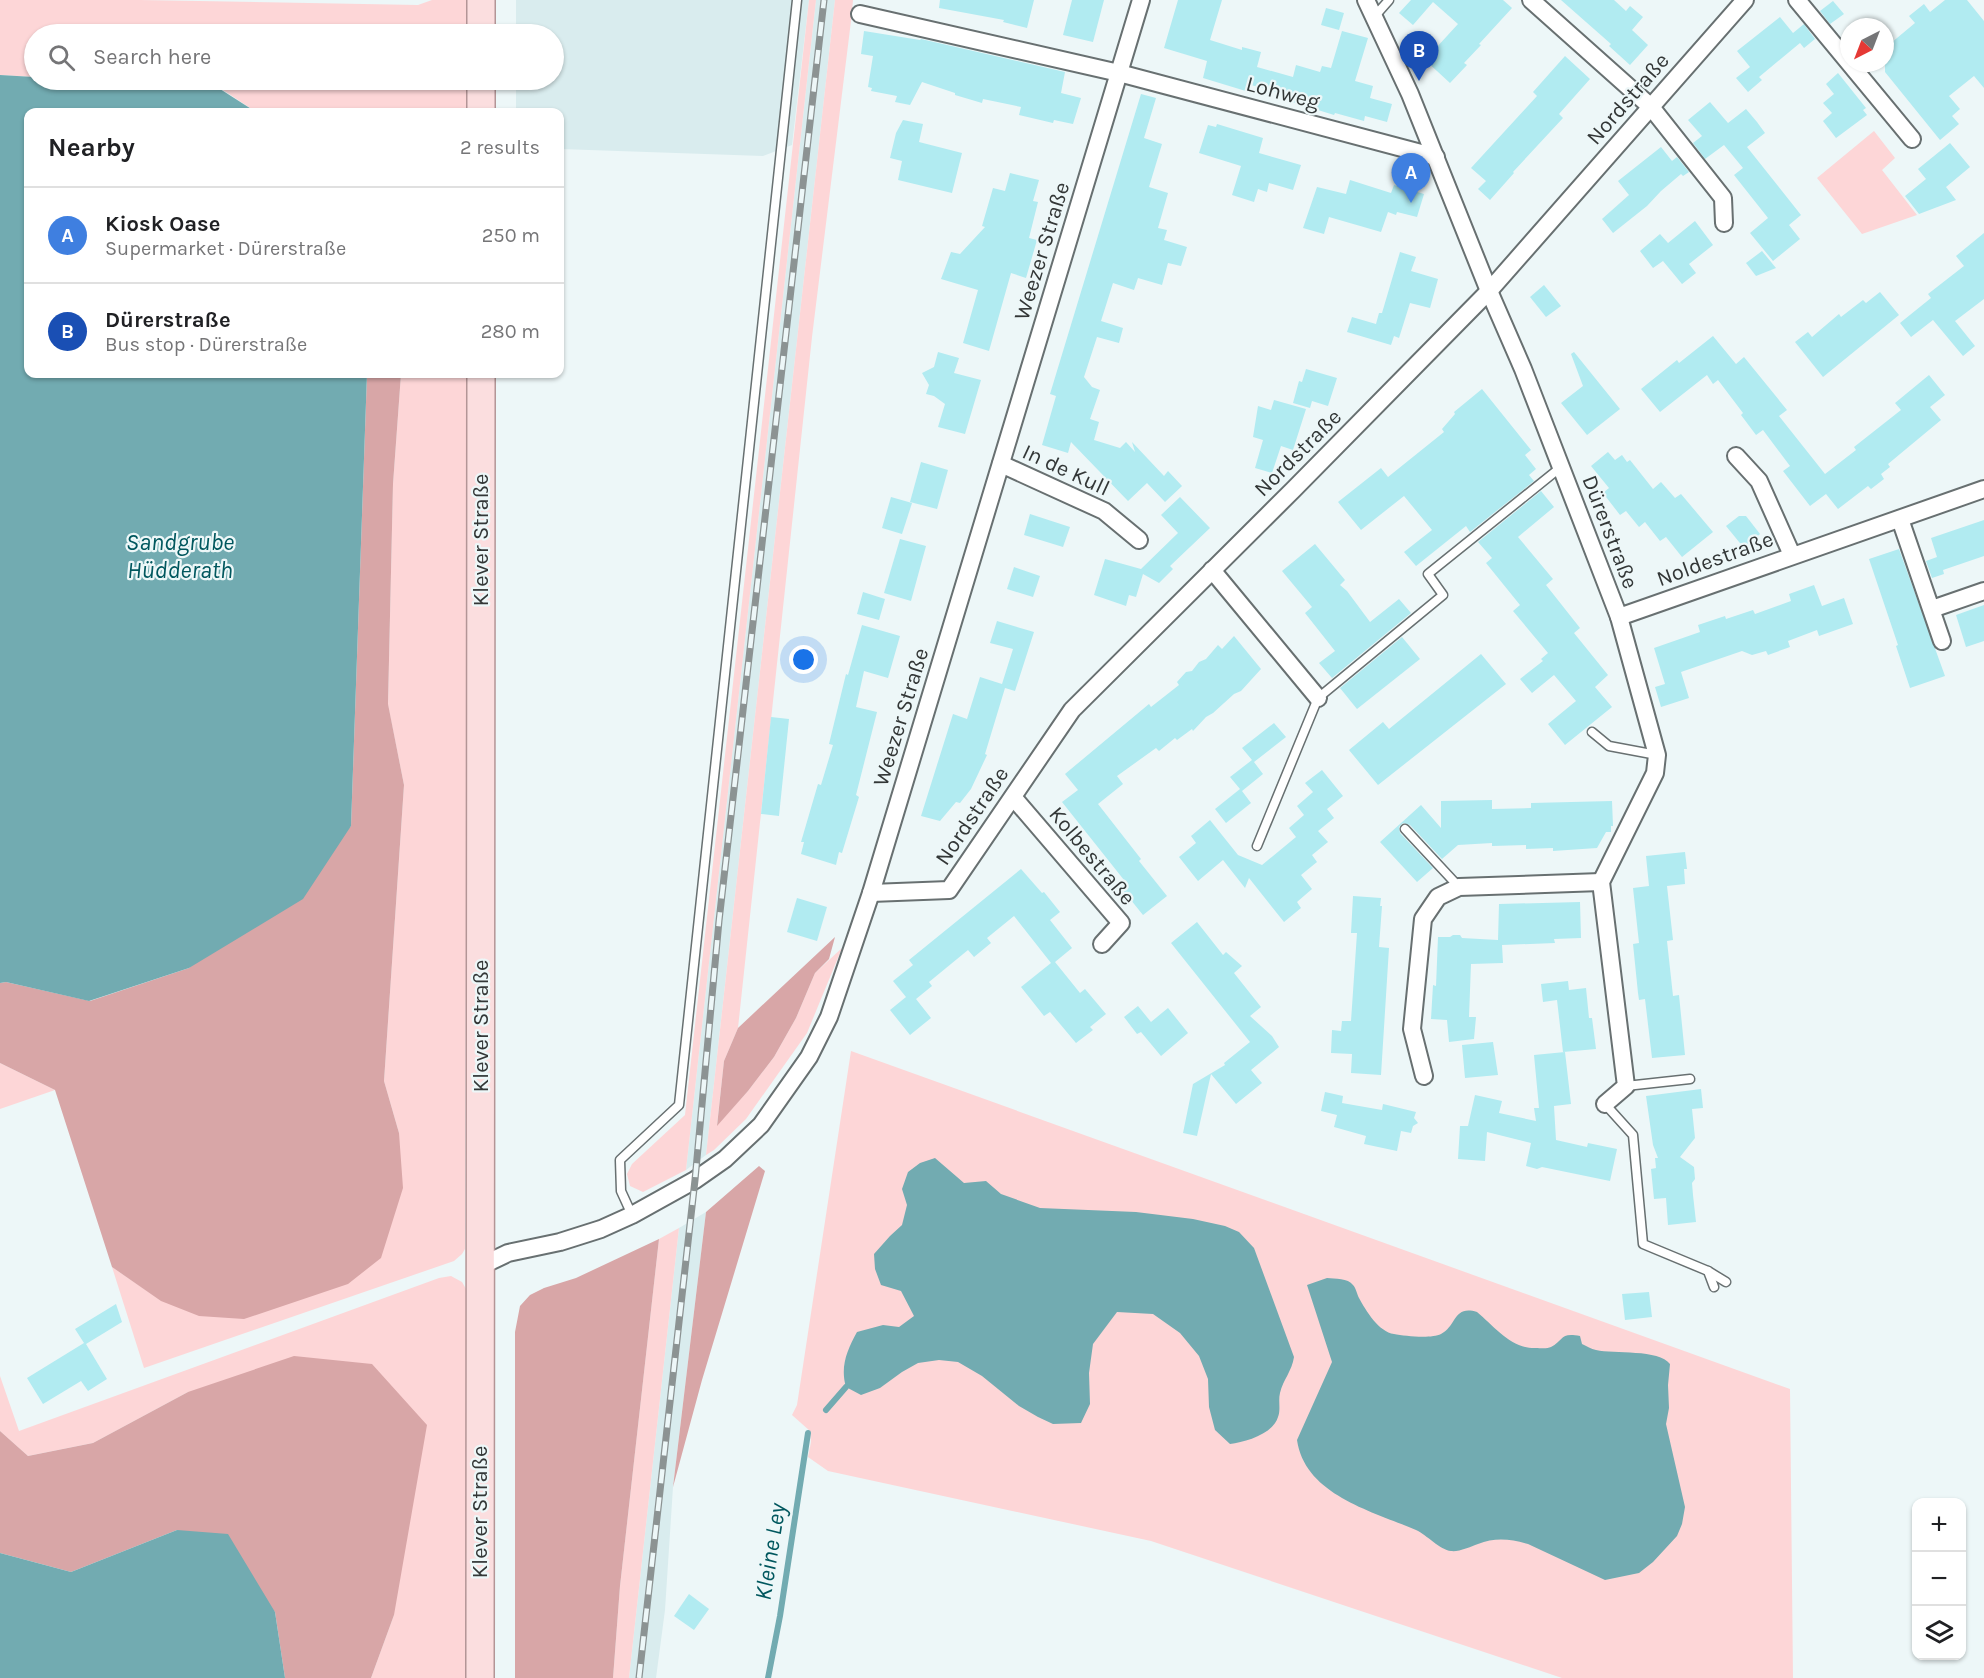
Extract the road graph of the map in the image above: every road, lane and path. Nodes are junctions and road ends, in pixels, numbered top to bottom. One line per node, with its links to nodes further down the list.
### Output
1 (481, 0): 11 (main road)
2 (797, 0): 47 (lane)
3 (1141, 0): 12 (street, Weezer Straße)
4 (1366, 0): 10 (street, Dürerstraße)
5 (1389, 0): 10 (lane)
6 (1531, 0): 14 (street)
7 (1745, 0): 14 (street, Nordstraße)
8 (1797, 0): 16 (street)
9 (860, 14): 12 (street, Lohweg)
10 (1374, 17): 17 (street, Dürerstraße)
11 (481, 24)
12 (1119, 73): 17 (street, Lohweg); 22 (street, Weezer Straße)
13 (481, 90): 15 (main road)
14 (1651, 107): 18 (street); 19 (street, Nordstraße)
15 (481, 108)
16 (1912, 140)
17 (1436, 157): 19 (street, Dürerstraße)
18 (1724, 223)
19 (1489, 291): 23 (street, Dürerstraße); 28 (street, Nordstraße)
20 (481, 378): 48 (main road, Klever Straße)
21 (1736, 456): 27 (street, Noldestraße)
22 (1001, 464): 26 (street, In de Kull); 41 (street, Weezer Straße)
23 (1561, 466): 31 (street, Dürerstraße); 33 (lane)
24 (1984, 489): 25 (street, Noldestraße)
25 (1900, 519): 27 (street, Noldestraße); 30 (street)
26 (1139, 540)
27 (1792, 555): 31 (street, Noldestraße)
28 (1212, 570): 33 (street); 36 (street, Nordstraße)
29 (1984, 591): 30 (street)
30 (1932, 609): 32 (street)
31 (1619, 616): 35 (street, Dürerstraße)
32 (1942, 641)
33 (1318, 698): 38 (lane)
34 (1592, 732): 35 (lane)
35 (1657, 755): 39 (street)
36 (1012, 796): 41 (street, Nordstraße); 42 (street, Kolbestraße)
37 (1405, 829): 40 (lane)
38 (1257, 846)
39 (1601, 882): 40 (street); 45 (street)
40 (1459, 887): 43 (street)
41 (871, 893): 47 (street, Weezer Straße)
42 (1102, 944)
43 (1424, 1076)
44 (1690, 1079): 45 (lane)
45 (1626, 1086): 46 (street)
46 (1605, 1104): 49 (lane)
47 (632, 1215): 48 (street, Weezer Straße)
48 (481, 1266): 52 (main road, Klever Straße)
49 (1708, 1271): 50 (lane); 51 (lane)
50 (1726, 1282)
51 (1714, 1287)
52 (480, 1678)

